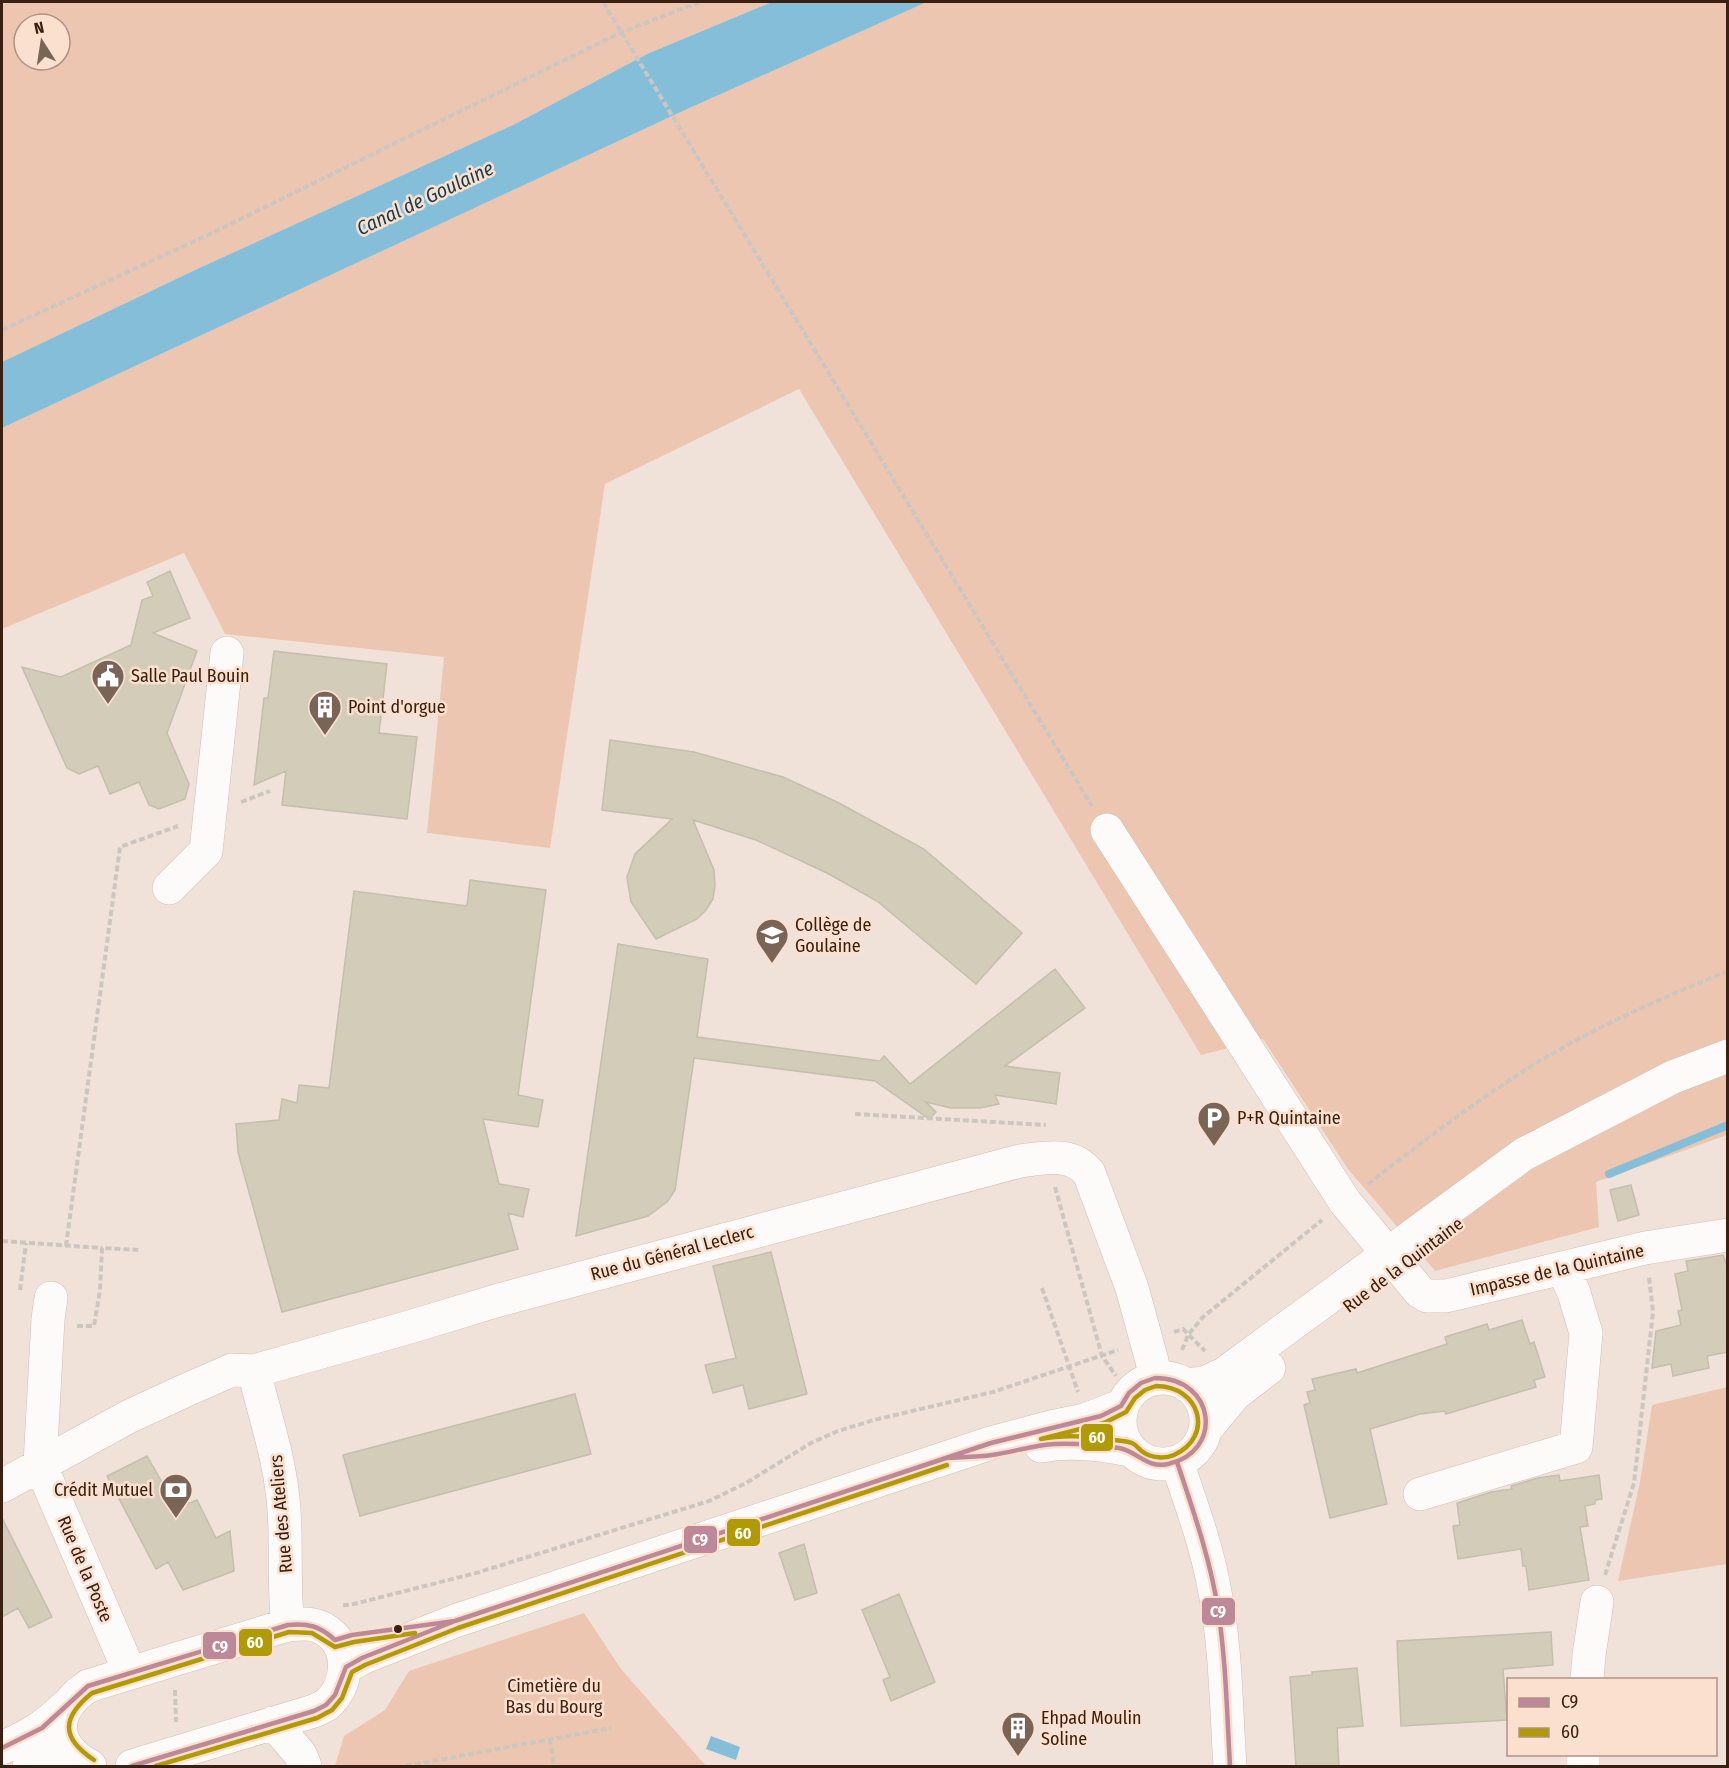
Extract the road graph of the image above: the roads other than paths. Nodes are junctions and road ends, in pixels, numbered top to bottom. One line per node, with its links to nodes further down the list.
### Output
1 (226, 653): 3 (street)
2 (1107, 830): 6 (street, Impasse de la Quintaine)
3 (169, 888)
4 (1728, 1056): 6 (street, Rue de la Quintaine)
5 (1728, 1235): 7 (street, Impasse de la Quintaine)
6 (1394, 1259): 7 (street, Impasse de la Quintaine); 10 (street, Rue de la Quintaine); 11 (street, Rue de la Quintaine)
7 (1563, 1268): 17 (street)
8 (51, 1298): 15 (street)
9 (254, 1371): 10 (street, Rue du Général Leclerc); 15 (street, Rue du Général Leclerc); 19 (street, Rue des Ateliers)
10 (1148, 1390): 11 (street); 12 (street); 13 (street, Rue de la Quintaine)
11 (1206, 1429): 14 (street)
12 (1130, 1450): 13 (street, Rue de la Quintaine); 14 (street)
13 (945, 1458): 20 (street, Rue de la Quintaine)
14 (1177, 1462): 30 (street)
15 (40, 1464): 16 (street, Rue du Général Leclerc); 21 (street, Rue de la Poste)
16 (2, 1486)
17 (1420, 1494)
18 (1597, 1602): 22 (street)
19 (288, 1625): 20 (street); 21 (street)
20 (341, 1653): 24 (street)
21 (130, 1673): 23 (street)
22 (1587, 1678)
23 (66, 1706): 25 (street); 26 (street)
24 (273, 1722): 28 (street); 29 (street)
25 (2, 1748)
26 (79, 1758): 27 (street)
27 (29, 1767)
28 (132, 1767)
29 (305, 1767)
30 (1230, 1767)

